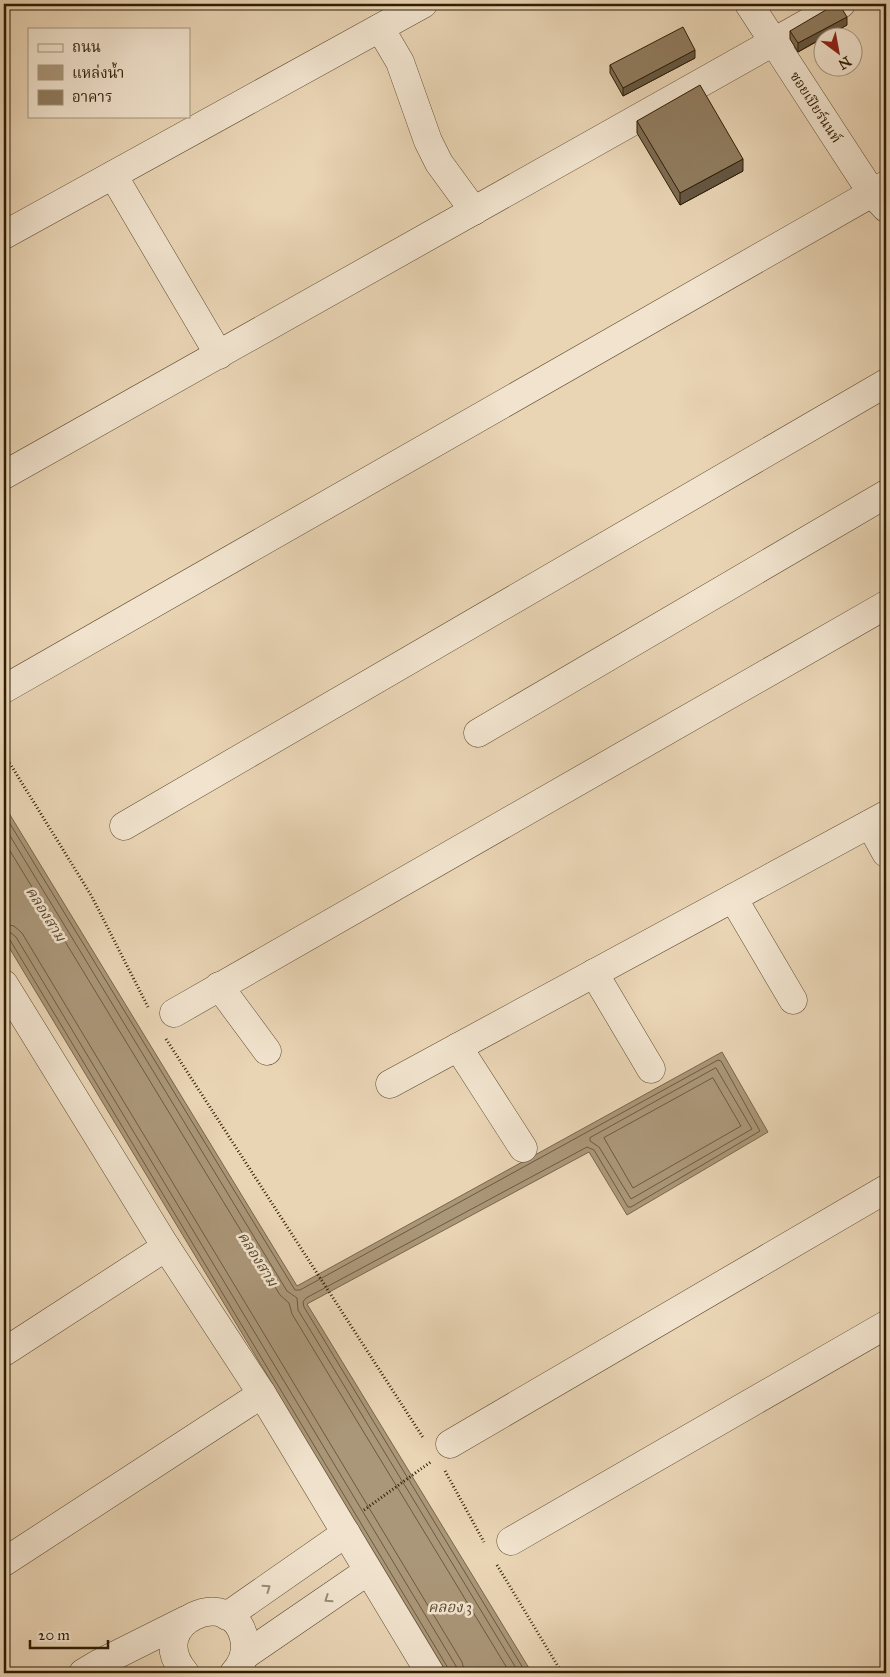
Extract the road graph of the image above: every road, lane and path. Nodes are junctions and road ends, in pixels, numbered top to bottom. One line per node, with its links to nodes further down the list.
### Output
1 (424, 4): 4 (street)
2 (749, 4): 5 (street, ซอยเปียร์นนท์)
3 (841, 4): 5 (street)
4 (380, 28): 6 (street); 8 (street)
5 (773, 42): 7 (street, ซอยเปียร์นนท์); 8 (street)
6 (113, 175): 9 (street); 10 (street)
7 (882, 196): 15 (street)
8 (474, 211): 10 (street)
9 (4, 235)
10 (219, 355): 12 (street)
11 (886, 383): 18 (street)
12 (8, 468)
13 (886, 494): 16 (street)
14 (886, 605): 23 (street)
15 (4, 689)
16 (478, 733)
17 (878, 820): 19 (street); 20 (street)
18 (124, 826)
19 (886, 853)
20 (734, 898): 21 (street); 24 (street)
21 (594, 974): 26 (street); 28 (street)
22 (4, 984): 32 (street)
23 (219, 986): 25 (street); 27 (street)
24 (793, 1000)
25 (174, 1012)
26 (458, 1048): 29 (street); 30 (street)
27 (267, 1051)
28 (651, 1069)
29 (390, 1084)
30 (522, 1148)
31 (886, 1189): 37 (street)
32 (166, 1247): 35 (street); 36 (street)
33 (314, 1268): 37 (path)
34 (886, 1325): 39 (street)
35 (4, 1352)
36 (262, 1394): 38 (street); 40 (street)
37 (439, 1454): 38 (path); 39 (path)
38 (352, 1523): 41 (street); 42 (street, one-way to 38)
39 (497, 1549): 48 (path)
40 (4, 1562)
41 (368, 1572): 44 (street, one-way to 44); 47 (street)
42 (228, 1616): 43 (street); 44 (street)
43 (186, 1620): 45 (street); 46 (street)
44 (239, 1665)
45 (83, 1673)
46 (185, 1673)
47 (430, 1673)
48 (562, 1673)

